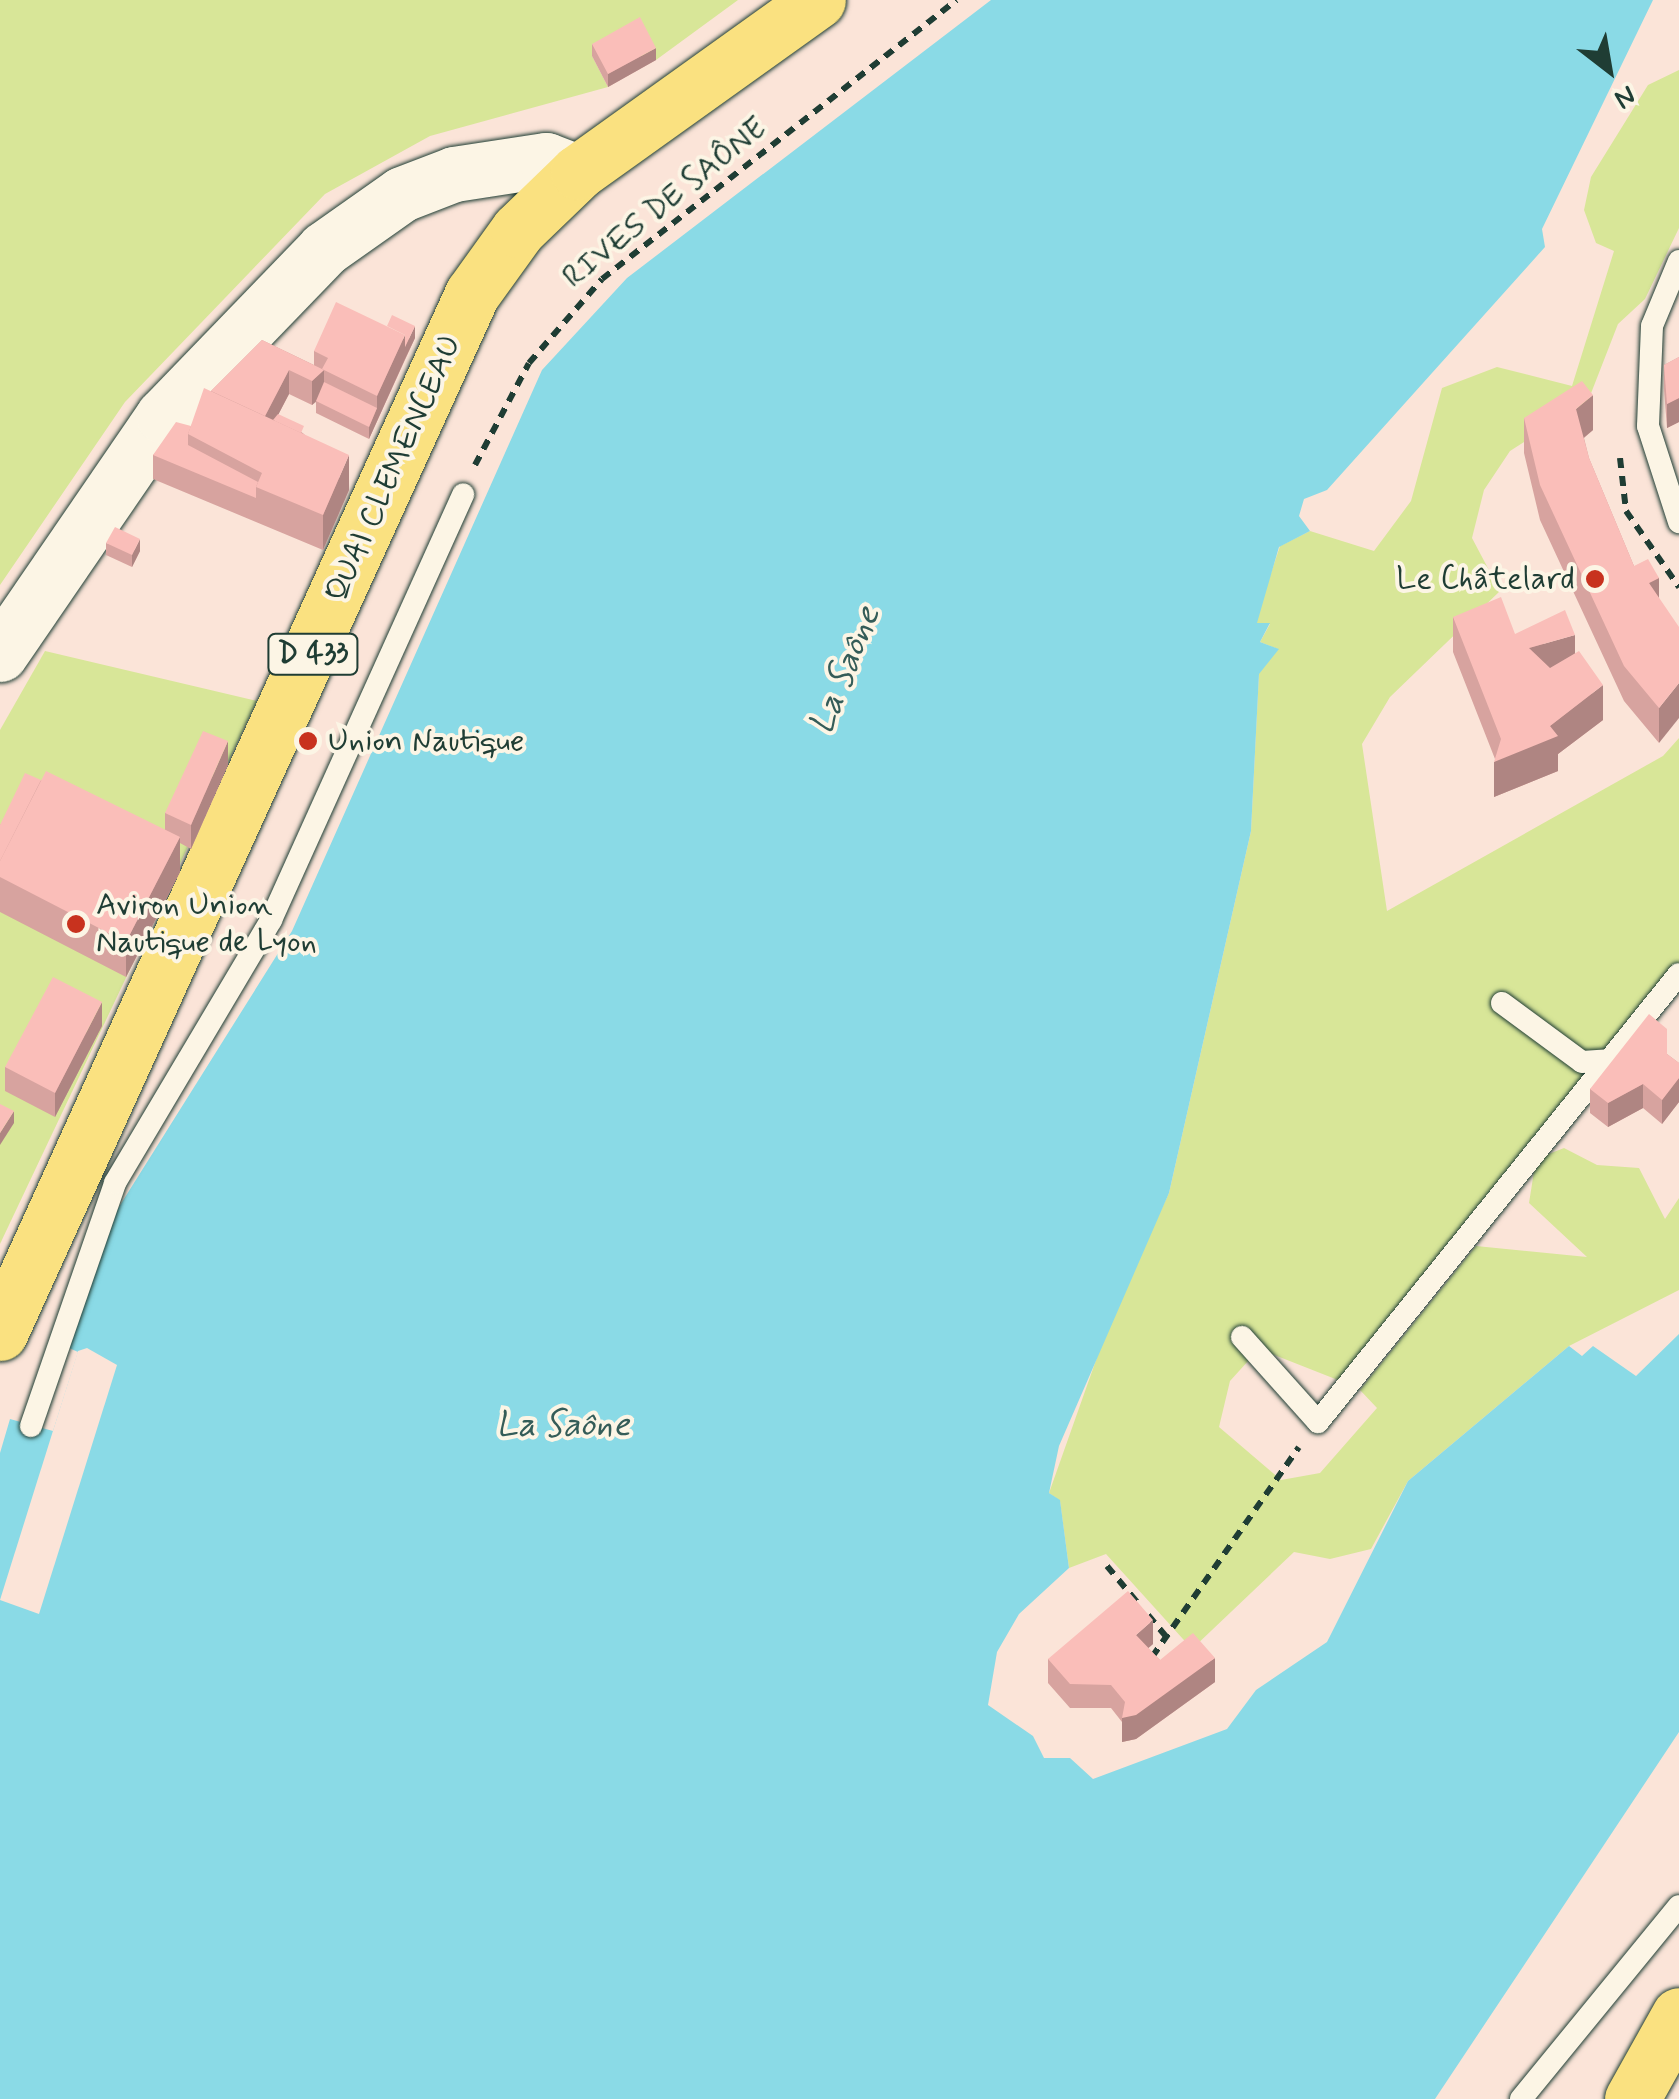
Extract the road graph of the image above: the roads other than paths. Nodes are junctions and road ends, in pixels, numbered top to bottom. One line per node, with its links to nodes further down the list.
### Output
1 (818, 0): 2 (main road, QUAI CLEMENCEAU / D 433)
2 (578, 172): 6 (main road); 12 (main road, QUAI CLEMENCEAU / D 433)
3 (1679, 261): 5 (lane)
4 (463, 494): 12 (lane)
5 (1679, 522)
6 (0, 654)
7 (1679, 974): 10 (lane)
8 (1679, 999): 10 (lane)
9 (1502, 1003): 11 (lane)
10 (1649, 1012): 11 (lane)
11 (1609, 1060): 14 (lane)
12 (96, 1173): 13 (main road, QUAI CLEMENCEAU / D 433); 15 (lane)
13 (0, 1334)
14 (1242, 1337)
15 (31, 1426)
16 (1679, 1906): 18 (lane)
17 (1679, 2015): 19 (main road)
18 (1520, 2099)
19 (1632, 2099)

